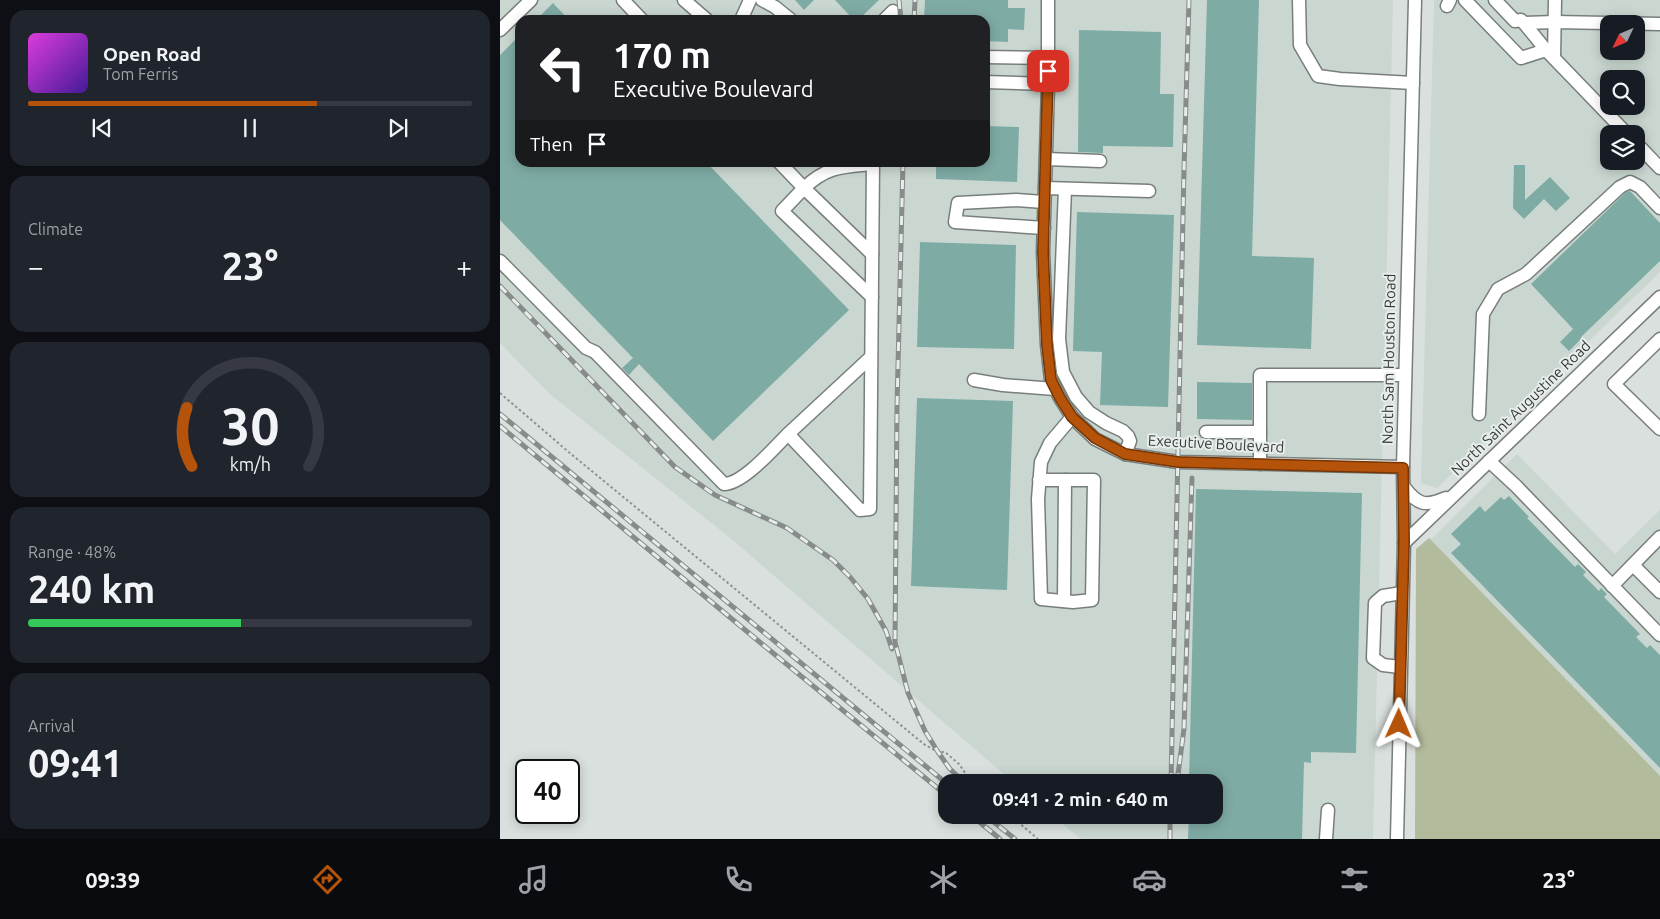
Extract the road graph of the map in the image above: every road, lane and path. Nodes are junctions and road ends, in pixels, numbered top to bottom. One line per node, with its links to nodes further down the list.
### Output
1 (531, 0): 15 (street)
2 (623, 0): 16 (street)
3 (684, 0): 17 (street)
4 (750, 0): 18 (street)
5 (762, 0): 19 (street)
6 (1048, 0): 27 (street, Executive Boulevard)
7 (1299, 0): 29 (street)
8 (1415, 0): 29 (street, North Sam Houston Road)
9 (1465, 0): 25 (street)
10 (1495, 0): 21 (street)
11 (1508, 0): 21 (street)
12 (1555, 0): 22 (street)
13 (893, 11): 20 (street)
14 (515, 15): 24 (street)
15 (516, 15)
16 (637, 15)
17 (696, 15)
18 (744, 15)
19 (785, 15)
20 (889, 15)
21 (1523, 22): 22 (street); 25 (street)
22 (1555, 22): 23 (street); 25 (street)
23 (1660, 24)
24 (500, 30)
25 (1550, 54): 31 (street)
26 (990, 57): 27 (street)
27 (1048, 58): 30 (street, Executive Boulevard)
28 (990, 82): 30 (street)
29 (1413, 83): 55 (street, North Sam Houston Road)
30 (1048, 84): 33 (street, Executive Boulevard)
31 (1618, 125)
32 (1645, 152): 38 (street)
33 (1046, 159): 34 (street); 40 (street, Executive Boulevard)
34 (1100, 161)
35 (784, 167): 39 (street)
36 (845, 167): 39 (street)
37 (873, 167): 48 (street)
38 (1660, 168)
39 (804, 188): 48 (street); 50 (street)
40 (1045, 188): 41 (street); 43 (street, Executive Boulevard)
41 (1064, 189): 42 (street); 47 (street)
42 (1148, 192)
43 (1044, 202): 45 (street, Executive Boulevard); 45 (street)
44 (1660, 208): 59 (street)
45 (1044, 228): 46 (street, Executive Boulevard)
46 (1043, 243): 47 (street); 54 (street, Executive Boulevard)
47 (1062, 245): 54 (street)
48 (872, 254): 50 (street)
49 (500, 261): 65 (street)
50 (872, 297): 53 (street)
51 (1660, 297): 68 (street, North Saint Augustine Road)
52 (1660, 339): 62 (street)
53 (871, 357): 65 (street); 65 (street)
54 (1057, 373): 57 (street, Executive Boulevard); 61 (street)
55 (1405, 375): 64 (street); 70 (street, North Sam Houston Road)
56 (974, 380): 57 (street)
57 (1055, 389): 60 (street, Executive Boulevard)
58 (500, 393): 84 (path)
59 (1479, 414)
60 (1072, 417): 66 (street, Executive Boulevard); 71 (street)
61 (1106, 423): 66 (street); 67 (street)
62 (1660, 429)
63 (1206, 432): 64 (street)
64 (1260, 432): 69 (street)
65 (788, 434)
66 (1095, 438): 67 (street, Executive Boulevard)
67 (1125, 454): 69 (street, Executive Boulevard)
68 (1489, 461): 74 (street, North Saint Augustine Road); 78 (street)
69 (1260, 464): 70 (street, Executive Boulevard)
70 (1403, 468): 73 (street, North Sam Houston Road)
71 (1039, 480): 72 (street); 81 (street)
72 (1065, 480): 81 (street); 81 (street)
73 (1404, 487): 74 (street); 75 (street, North Sam Houston Road)
74 (1453, 495): 75 (street, North Saint Augustine Road)
75 (1404, 542): 80 (street, North Sam Houston Road)
76 (1657, 545): 77 (street)
77 (1633, 565): 78 (street); 79 (street)
78 (1612, 586): 82 (street)
79 (1660, 592)
80 (1402, 593): 83 (street, North Sam Houston Road); 83 (street)
81 (1064, 601)
82 (1660, 635)
83 (1400, 667): 89 (street, North Sam Houston Road)
84 (966, 774)
85 (1328, 810): 88 (street)
86 (1020, 824): 87 (path)
87 (1038, 839)
88 (1326, 839)
89 (1397, 839)

